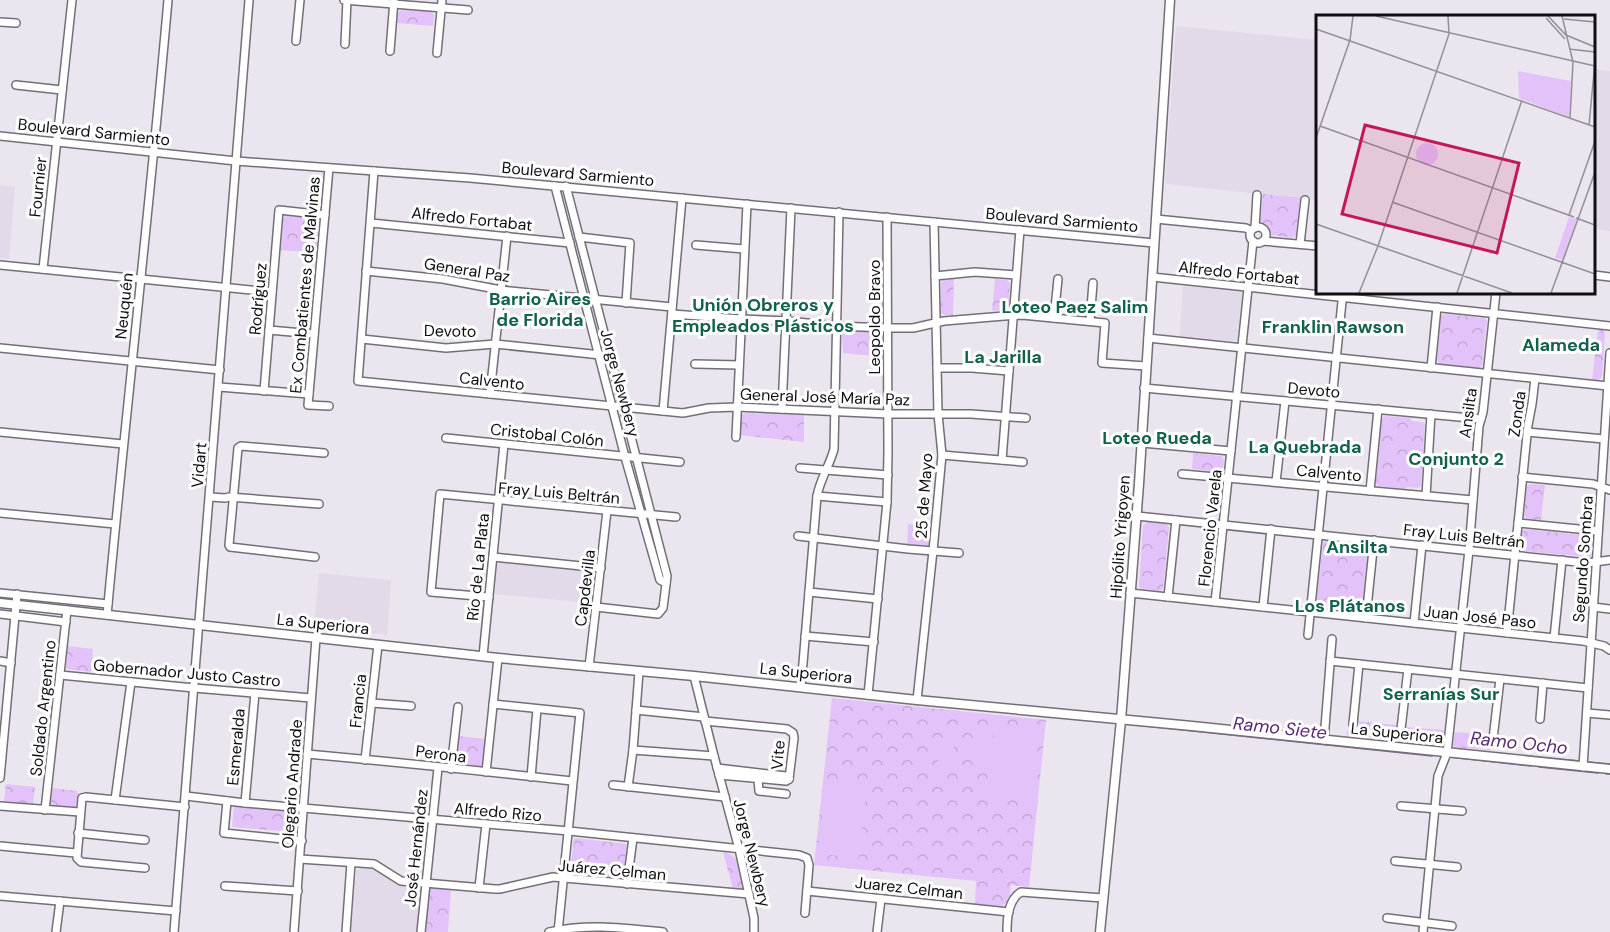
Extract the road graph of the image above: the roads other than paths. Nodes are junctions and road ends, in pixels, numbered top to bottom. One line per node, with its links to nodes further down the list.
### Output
1 (72, 0): 17 (street, Fournier)
2 (168, 0): 20 (street, Neuquén)
3 (249, 0): 21 (street, Vidart)
4 (300, 0): 12 (street)
5 (346, 0): 7 (street); 13 (street)
6 (1170, 0): 34 (main road, Hipólito Yrigoyen)
7 (394, 2): 8 (street); 14 (street)
8 (441, 4): 9 (street); 15 (street)
9 (468, 10)
10 (0, 22): 11 (street)
11 (16, 23)
12 (296, 41)
13 (345, 44)
14 (390, 51)
15 (437, 53)
16 (16, 85): 17 (street)
17 (62, 90): 19 (street, Fournier)
18 (0, 136): 19 (street, Boulevard Sarmiento)
19 (57, 142): 20 (street, Boulevard Sarmiento); 50 (street, Fournier)
20 (154, 152): 21 (street, Boulevard Sarmiento); 57 (street, Neuquén)
21 (236, 161): 22 (street, Boulevard Sarmiento); 60 (street, Vidart)
22 (329, 168): 23 (street, Boulevard Sarmiento); 32 (street, Ex Combatientes de Malvinas)
23 (374, 171): 24 (street, Boulevard Sarmiento); 35 (street)
24 (555, 186): 25 (street, Boulevard Sarmiento); 43 (street, Jorge Newbery)
25 (566, 186): 27 (street, Boulevard Sarmiento); 40 (street, Jorge Newbery)
26 (1257, 195): 37 (street)
27 (682, 198): 29 (street, Boulevard Sarmiento); 71 (street)
28 (1305, 200): 45 (street)
29 (747, 204): 30 (street, Boulevard Sarmiento); 48 (street)
30 (791, 208): 31 (street, Boulevard Sarmiento); 76 (street)
31 (839, 213): 33 (street, Boulevard Sarmiento); 79 (street)
32 (325, 214): 63 (street, Rodríguez); 83 (street, Ex Combatientes de Malvinas)
33 (887, 217): 36 (street, Boulevard Sarmiento); 81 (street, Leopoldo Bravo)
34 (1156, 219): 37 (street, Boulevard Sarmiento); 44 (main road, Hipólito Yrigoyen)
35 (371, 222): 39 (street, Alfredo Fortabat); 51 (street)
36 (934, 222): 38 (street, Boulevard Sarmiento); 54 (street, 25 de Mayo)
37 (1253, 229): 41 (street); 42 (street)
38 (1020, 230): 44 (street, Boulevard Sarmiento); 52 (street)
39 (507, 236): 43 (street, Alfredo Fortabat); 62 (street)
40 (579, 237): 68 (street, Jorge Newbery); 69 (street)
41 (1253, 241): 42 (street); 61 (street, Florencio Varela)
42 (1263, 241): 45 (street)
43 (570, 243): 67 (street, Jorge Newbery)
44 (1154, 243): 55 (main road, Hipólito Yrigoyen)
45 (1300, 244): 47 (street)
46 (696, 245): 48 (street)
47 (1316, 246)
48 (744, 249): 75 (street)
49 (0, 265): 50 (street)
50 (43, 269): 57 (street)
51 (366, 270): 62 (street, General Paz); 85 (street)
52 (1016, 275): 54 (street); 73 (street)
53 (1595, 275): 56 (street)
54 (935, 276): 78 (street, 25 de Mayo)
55 (1152, 277): 61 (street, Alfredo Fortabat); 84 (main road, Hipólito Yrigoyen)
56 (1610, 277)
57 (141, 279): 60 (street); 93 (street, Neuquén)
58 (1058, 279): 74 (street)
59 (1093, 283): 77 (street)
60 (226, 287): 63 (street); 99 (street, Vidart)
61 (1248, 287): 64 (street, Alfredo Fortabat); 88 (street, Florencio Varela)
62 (501, 290): 67 (street, General Paz); 86 (street)
63 (272, 292): 82 (street, Rodríguez)
64 (1316, 293)
65 (1496, 294): 72 (street, Ansilta)
66 (1343, 295): 70 (street, Alfredo Fortabat); 92 (street)
67 (584, 298): 68 (street, General Paz); 90 (street, Jorge Newbery)
68 (596, 300): 69 (street, General Paz); 91 (street, Jorge Newbery)
69 (626, 303): 71 (street, General Paz)
70 (1437, 307): 72 (street, Alfredo Fortabat); 98 (street)
71 (672, 310): 75 (street, General Paz); 119 (street)
72 (1494, 313): 80 (street, Alfredo Fortabat); 101 (street, Ansilta)
73 (1013, 315): 74 (street, General Paz); 78 (street, General Paz); 100 (street)
74 (1054, 318): 77 (street, General Paz)
75 (741, 319): 76 (street, General Paz); 95 (street)
76 (786, 321): 79 (street, General Paz); 117 (street)
77 (1090, 321): 96 (street)
78 (936, 323): 81 (street, General Paz); 97 (street, 25 de Mayo)
79 (837, 326): 81 (street, General Paz); 120 (street)
80 (1610, 326)
81 (887, 328): 121 (street, Leopoldo Bravo)
82 (269, 330): 83 (street); 106 (street, Rodríguez)
83 (314, 334): 107 (street, Ex Combatientes de Malvinas)
84 (1148, 338): 88 (street); 96 (main road, Hipólito Yrigoyen)
85 (362, 339): 86 (street, Devoto); 108 (street, Calvento)
86 (495, 344): 90 (street, Devoto); 108 (street)
87 (0, 348): 93 (street)
88 (1242, 348): 92 (street); 109 (street, Florencio Varela)
89 (1610, 353): 103 (street, Segundo Sombra)
90 (599, 354): 91 (street, Devoto); 113 (street, Jorge Newbery)
91 (610, 356): 115 (street, Jorge Newbery)
92 (1336, 358): 98 (street); 111 (street)
93 (132, 361): 99 (street); 133 (street, Neuquén)
94 (695, 364): 95 (street)
95 (739, 365): 116 (street)
96 (1146, 366): 105 (main road, Hipólito Yrigoyen)
97 (937, 368): 100 (street); 122 (street, 25 de Mayo)
98 (1431, 368): 101 (street)
99 (220, 370): 104 (street, Vidart)
100 (1009, 370): 124 (street)
101 (1487, 374): 102 (street); 126 (street, Ansilta)
102 (1535, 379): 103 (street); 128 (street, Zonda)
103 (1608, 386): 114 (street, Segundo Sombra)
104 (219, 387): 106 (street); 155 (street, Vidart)
105 (1144, 388): 109 (street, Devoto); 132 (main road, Hipólito Yrigoyen)
106 (264, 391): 107 (street)
107 (309, 394): 112 (street, Ex Combatientes de Malvinas)
108 (490, 394): 113 (street, Calvento)
109 (1237, 397): 110 (street, Devoto); 135 (street, Florencio Varela)
110 (1285, 401): 111 (street, Devoto); 150 (street)
111 (1331, 405): 118 (street, Devoto); 151 (street)
112 (329, 406)
113 (612, 406): 115 (street, Calvento); 139 (street, Jorge Newbery)
114 (1608, 406): 131 (street, Segundo Sombra)
115 (623, 407): 119 (street, General José María Paz); 140 (street, Jorge Newbery)
116 (737, 407): 117 (street, General José María Paz); 119 (street, General José María Paz); 129 (street)
117 (782, 409): 120 (street, General José María Paz)
118 (1378, 410): 123 (street, Devoto); 154 (street)
119 (663, 411)
120 (835, 412): 121 (street, General José María Paz); 145 (street)
121 (888, 414): 122 (street, General José María Paz); 147 (street, Leopoldo Bravo)
122 (938, 414): 124 (street, General José María Paz); 138 (street, 25 de Mayo)
123 (1431, 414): 126 (street, Devoto); 157 (street)
124 (1005, 416): 125 (street, General José María Paz); 141 (street)
125 (1026, 418)
126 (1481, 419): 159 (street, Ansilta)
127 (0, 432): 133 (street)
128 (1527, 432): 131 (street); 148 (street, Zonda)
129 (736, 437)
130 (446, 438): 134 (street, Cristobal Colón)
131 (1604, 440): 137 (street, Segundo Sombra)
132 (1142, 443): 135 (street); 167 (main road, Hipólito Yrigoyen)
133 (123, 444): 171 (street, Neuquén)
134 (504, 444): 139 (street, Cristobal Colón); 160 (street, Río de La Plata)
135 (1231, 451): 149 (street, Florencio Varela)
136 (324, 453): 158 (street)
137 (1607, 454): 152 (street, Segundo Sombra)
138 (942, 455): 141 (street); 182 (street, 25 de Mayo)
139 (626, 457): 140 (street, Cristobal Colón); 165 (street, Jorge Newbery)
140 (636, 458): 142 (street, Cristobal Colón); 166 (street, Jorge Newbery)
141 (1002, 460): 143 (street)
142 (680, 462)
143 (1023, 462)
144 (800, 468): 145 (street)
145 (826, 471): 147 (street); 156 (street)
146 (1182, 474): 149 (street, Calvento)
147 (888, 475): 161 (street, Leopoldo Bravo)
148 (1522, 477): 152 (street); 170 (street, Zonda)
149 (1228, 478): 150 (street, Calvento); 172 (street, Florencio Varela)
150 (1276, 482): 151 (street, Calvento)
151 (1323, 486): 154 (street, Calvento); 175 (street)
152 (1601, 488): 153 (street); 174 (street, Segundo Sombra)
153 (1610, 490)
154 (1370, 491): 157 (street, Calvento)
155 (210, 495): 158 (street); 214 (street, Vidart)
156 (817, 496): 161 (street); 177 (street)
157 (1426, 496): 159 (street, Calvento)
158 (231, 497): 162 (street); 185 (street)
159 (1473, 500): 181 (street, Ansilta)
160 (498, 501): 163 (street, Fray Luis Beltrán); 186 (street, Río de La Plata); 195 (street, Fray Luis Beltrán)
161 (887, 502): 179 (street, Leopoldo Bravo)
162 (319, 504)
163 (607, 511): 165 (street, Fray Luis Beltrán); 190 (street, Capdevilla)
164 (0, 513): 171 (street)
165 (642, 514): 166 (street, Fray Luis Beltrán); 191 (street, Jorge Newbery)
166 (650, 515): 168 (street, Fray Luis Beltrán); 191 (street, Jorge Newbery)
167 (1137, 516): 169 (street, Fray Luis Beltrán); 194 (main road, Hipólito Yrigoyen)
168 (676, 517)
169 (1176, 520): 172 (street, Fray Luis Beltrán); 196 (street)
170 (1518, 523): 174 (street); 184 (street, Zonda)
171 (115, 524): 201 (street, Neuquén)
172 (1223, 525): 173 (street, Fray Luis Beltrán); 199 (street, Florencio Varela)
173 (1271, 530): 175 (street, Fray Luis Beltrán); 203 (street)
174 (1598, 531): 189 (street, Segundo Sombra)
175 (1318, 534): 178 (street, Fray Luis Beltrán); 207 (street)
176 (798, 536): 177 (street)
177 (813, 538): 179 (street); 192 (street)
178 (1374, 540): 180 (street, Fray Luis Beltrán); 211 (street)
179 (884, 545): 182 (street); 198 (street, Leopoldo Bravo)
180 (1422, 545): 181 (street, Fray Luis Beltrán); 213 (street)
181 (1469, 550): 184 (street, Fray Luis Beltrán); 215 (street, Ansilta)
182 (933, 551): 183 (street); 247 (street, 25 de Mayo)
183 (958, 553)
184 (1515, 555): 187 (street, Fray Luis Beltrán); 216 (street, Zonda)
185 (315, 556)
186 (493, 557): 190 (street); 195 (street, Río de La Plata)
187 (1562, 560): 189 (street, Fray Luis Beltrán); 220 (street)
188 (1610, 560): 189 (street, Fray Luis Beltrán)
189 (1596, 562): 204 (street, Segundo Sombra)
190 (601, 568): 202 (street, Capdevilla)
191 (666, 583): 202 (street, Jorge Newbery)
192 (809, 592): 198 (street); 218 (street)
193 (0, 593): 197 (street)
194 (1130, 593): 196 (street, Juan José Paso); 259 (main road, Hipólito Yrigoyen)
195 (489, 597): 226 (street, Río de La Plata)
196 (1168, 597): 199 (street, Juan José Paso)
197 (16, 599): 200 (main road, La Superiora); 201 (street); 206 (main road, La Superiora); 210 (street)
198 (878, 599): 222 (street, Leopoldo Bravo)
199 (1215, 602): 203 (street, Juan José Paso)
200 (0, 603)
201 (108, 604): 209 (street, Neuquén)
202 (596, 607): 232 (street, Capdevilla)
203 (1263, 607): 207 (street, Juan José Paso)
204 (1593, 607): 205 (street); 223 (street, Segundo Sombra)
205 (1610, 609)
206 (67, 610): 209 (main road, La Superiora); 212 (street, Soldado Argentino)
207 (1310, 612): 211 (street, Juan José Paso); 217 (street)
208 (0, 614): 210 (street)
209 (107, 615): 214 (main road, La Superiora)
210 (15, 616): 212 (street); 230 (street)
211 (1366, 618): 213 (street, Juan José Paso)
212 (66, 622): 236 (street, Soldado Argentino)
213 (1414, 623): 215 (street, Juan José Paso)
214 (200, 625): 219 (main road, La Superiora); 242 (street, Vidart)
215 (1461, 628): 216 (street, Juan José Paso); 235 (street, Ansilta)
216 (1507, 633): 220 (street, Juan José Paso)
217 (1308, 634)
218 (806, 636): 222 (street); 241 (street)
219 (316, 638): 224 (main road, La Superiora); 246 (street, Olegario Andrade)
220 (1554, 638): 223 (street, Juan José Paso)
221 (1332, 639): 229 (street)
222 (874, 642): 245 (street, Leopoldo Bravo)
223 (1591, 644): 225 (street, Juan José Paso); 243 (street, Segundo Sombra)
224 (378, 645): 226 (main road, La Superiora); 248 (street, Francia)
225 (1610, 650)
226 (483, 656): 227 (main road, La Superiora)
227 (498, 658): 232 (main road, La Superiora); 249 (street)
228 (0, 661): 230 (street)
229 (1330, 661): 231 (street); 264 (street)
230 (11, 663): 255 (street)
231 (1359, 664): 233 (street); 261 (street)
232 (589, 667): 234 (main road, La Superiora)
233 (1408, 669): 235 (street); 262 (street)
234 (639, 672): 237 (main road, La Superiora); 253 (street)
235 (1456, 674): 238 (street); 266 (street, Ansilta)
236 (60, 675): 239 (street, Gobernador Justo Castro); 294 (street, Soldado Argentino)
237 (694, 676): 241 (main road, La Superiora); 257 (street, Jorge Newbery)
238 (1500, 679): 240 (street); 263 (street)
239 (131, 682): 242 (street, Gobernador Justo Castro); 286 (street)
240 (1543, 683): 243 (street); 258 (street)
241 (801, 687): 245 (main road, La Superiora)
242 (195, 688): 244 (street, Gobernador Justo Castro); 284 (street, Vidart)
243 (1588, 688): 254 (street, Segundo Sombra)
244 (255, 693): 246 (street, Gobernador Justo Castro); 288 (street, Esmeralda)
245 (868, 695): 247 (main road, La Superiora)
246 (311, 698): 267 (street, Olegario Andrade)
247 (917, 700): 259 (main road, La Superiora)
248 (372, 702): 250 (street); 269 (street, Francia)
249 (493, 704): 252 (street); 274 (street)
250 (411, 706)
251 (458, 706): 272 (street)
252 (537, 709): 277 (street); 280 (street)
253 (636, 710): 257 (street); 265 (street)
254 (1587, 713): 256 (street); 270 (street, Segundo Sombra)
255 (3, 714): 260 (street)
256 (1610, 715)
257 (705, 719): 268 (street, Jorge Newbery); 279 (street, Vite)
258 (1540, 719)
259 (1121, 720): 264 (main road, La Superiora); 322 (main road, Hipólito Yrigoyen)
260 (3, 724): 276 (street)
261 (1353, 724)
262 (1401, 729)
263 (1494, 739)
264 (1324, 740): 266 (main road, La Superiora)
265 (633, 750): 268 (street); 282 (street)
266 (1447, 753): 270 (main road, La Superiora); 293 (street, Ansilta)
267 (307, 754): 269 (street, Perona); 292 (street, Olegario Andrade)
268 (714, 756): 275 (street, Jorge Newbery)
269 (365, 760): 271 (street, Perona)
270 (1583, 766): 273 (main road, La Superiora)
271 (438, 768): 272 (street, Perona); 297 (street, José Hernández)
272 (451, 769): 274 (street, Perona)
273 (1610, 769)
274 (486, 772): 277 (street, Perona)
275 (718, 772): 278 (street); 279 (street); 285 (street, Jorge Newbery)
276 (0, 777)
277 (531, 777): 280 (street, Perona)
278 (758, 779): 279 (street); 283 (street)
279 (789, 779)
280 (572, 781): 299 (street)
281 (613, 785): 282 (street)
282 (628, 787): 285 (street)
283 (786, 794)
284 (186, 796): 287 (street, Alfredo Rizo); 291 (street, Vidart)
285 (725, 797): 305 (street, Jorge Newbery)
286 (115, 800): 291 (street); 296 (street)
287 (227, 801): 288 (street, Alfredo Rizo); 303 (street)
288 (245, 803): 292 (street, Alfredo Rizo)
289 (0, 806): 294 (street)
290 (1401, 806): 293 (street)
291 (185, 807): 325 (street, Vidart)
292 (303, 808): 297 (street, Alfredo Rizo); 303 (street, Olegario Andrade)
293 (1435, 809): 295 (street); 310 (street, Ansilta)
294 (45, 810): 296 (street)
295 (1462, 811)
296 (80, 812): 300 (street)
297 (433, 819): 298 (street, Alfredo Rizo); 314 (street, José Hernández)
298 (486, 824): 299 (street, Alfredo Rizo); 317 (street)
299 (569, 831): 301 (street, Alfredo Rizo); 313 (street)
300 (78, 834): 302 (street); 306 (street)
301 (633, 838): 305 (street, Alfredo Rizo); 315 (street)
302 (145, 840)
303 (302, 841): 307 (street, Olegario Andrade)
304 (0, 846): 306 (street)
305 (739, 849): 319 (street, Alfredo Rizo); 320 (street, Jorge Newbery)
306 (76, 853): 312 (street)
307 (300, 859): 309 (street, Juárez Celman); 318 (street, Olegario Andrade)
308 (1395, 861): 310 (street)
309 (351, 863): 314 (street, Juárez Celman); 335 (street)
310 (1429, 865): 311 (street); 329 (street, Ansilta)
311 (1457, 867)
312 (145, 868)
313 (563, 878): 315 (street, Juárez Celman); 317 (street, Juárez Celman); 331 (street)
314 (427, 884): 317 (street, Juárez Celman); 336 (street, José Hernández)
315 (627, 885): 320 (street, Juárez Celman)
316 (225, 886): 318 (street)
317 (479, 888)
318 (298, 891): 334 (street, Olegario Andrade)
319 (807, 891): 323 (street, Juarez Celman); 327 (street)
320 (749, 894): 339 (street, Jorge Newbery)
321 (0, 896): 324 (street)
322 (1103, 898): 326 (street); 342 (main road, Hipólito Yrigoyen)
323 (880, 899): 326 (street, Juarez Celman); 340 (street)
324 (60, 902): 325 (street); 332 (street)
325 (176, 911): 333 (street, Vidart)
326 (1009, 912): 341 (street)
327 (805, 913)
328 (1387, 918): 329 (street)
329 (1424, 922): 330 (street); 343 (street, Ansilta)
330 (1452, 926)
331 (559, 931): 337 (street); 338 (street)
332 (56, 932)
333 (174, 932)
334 (294, 932)
335 (346, 932)
336 (421, 932)
337 (549, 932)
338 (663, 932)
339 (754, 932)
340 (877, 932)
341 (1007, 932)
342 (1100, 932)
343 (1423, 932)

